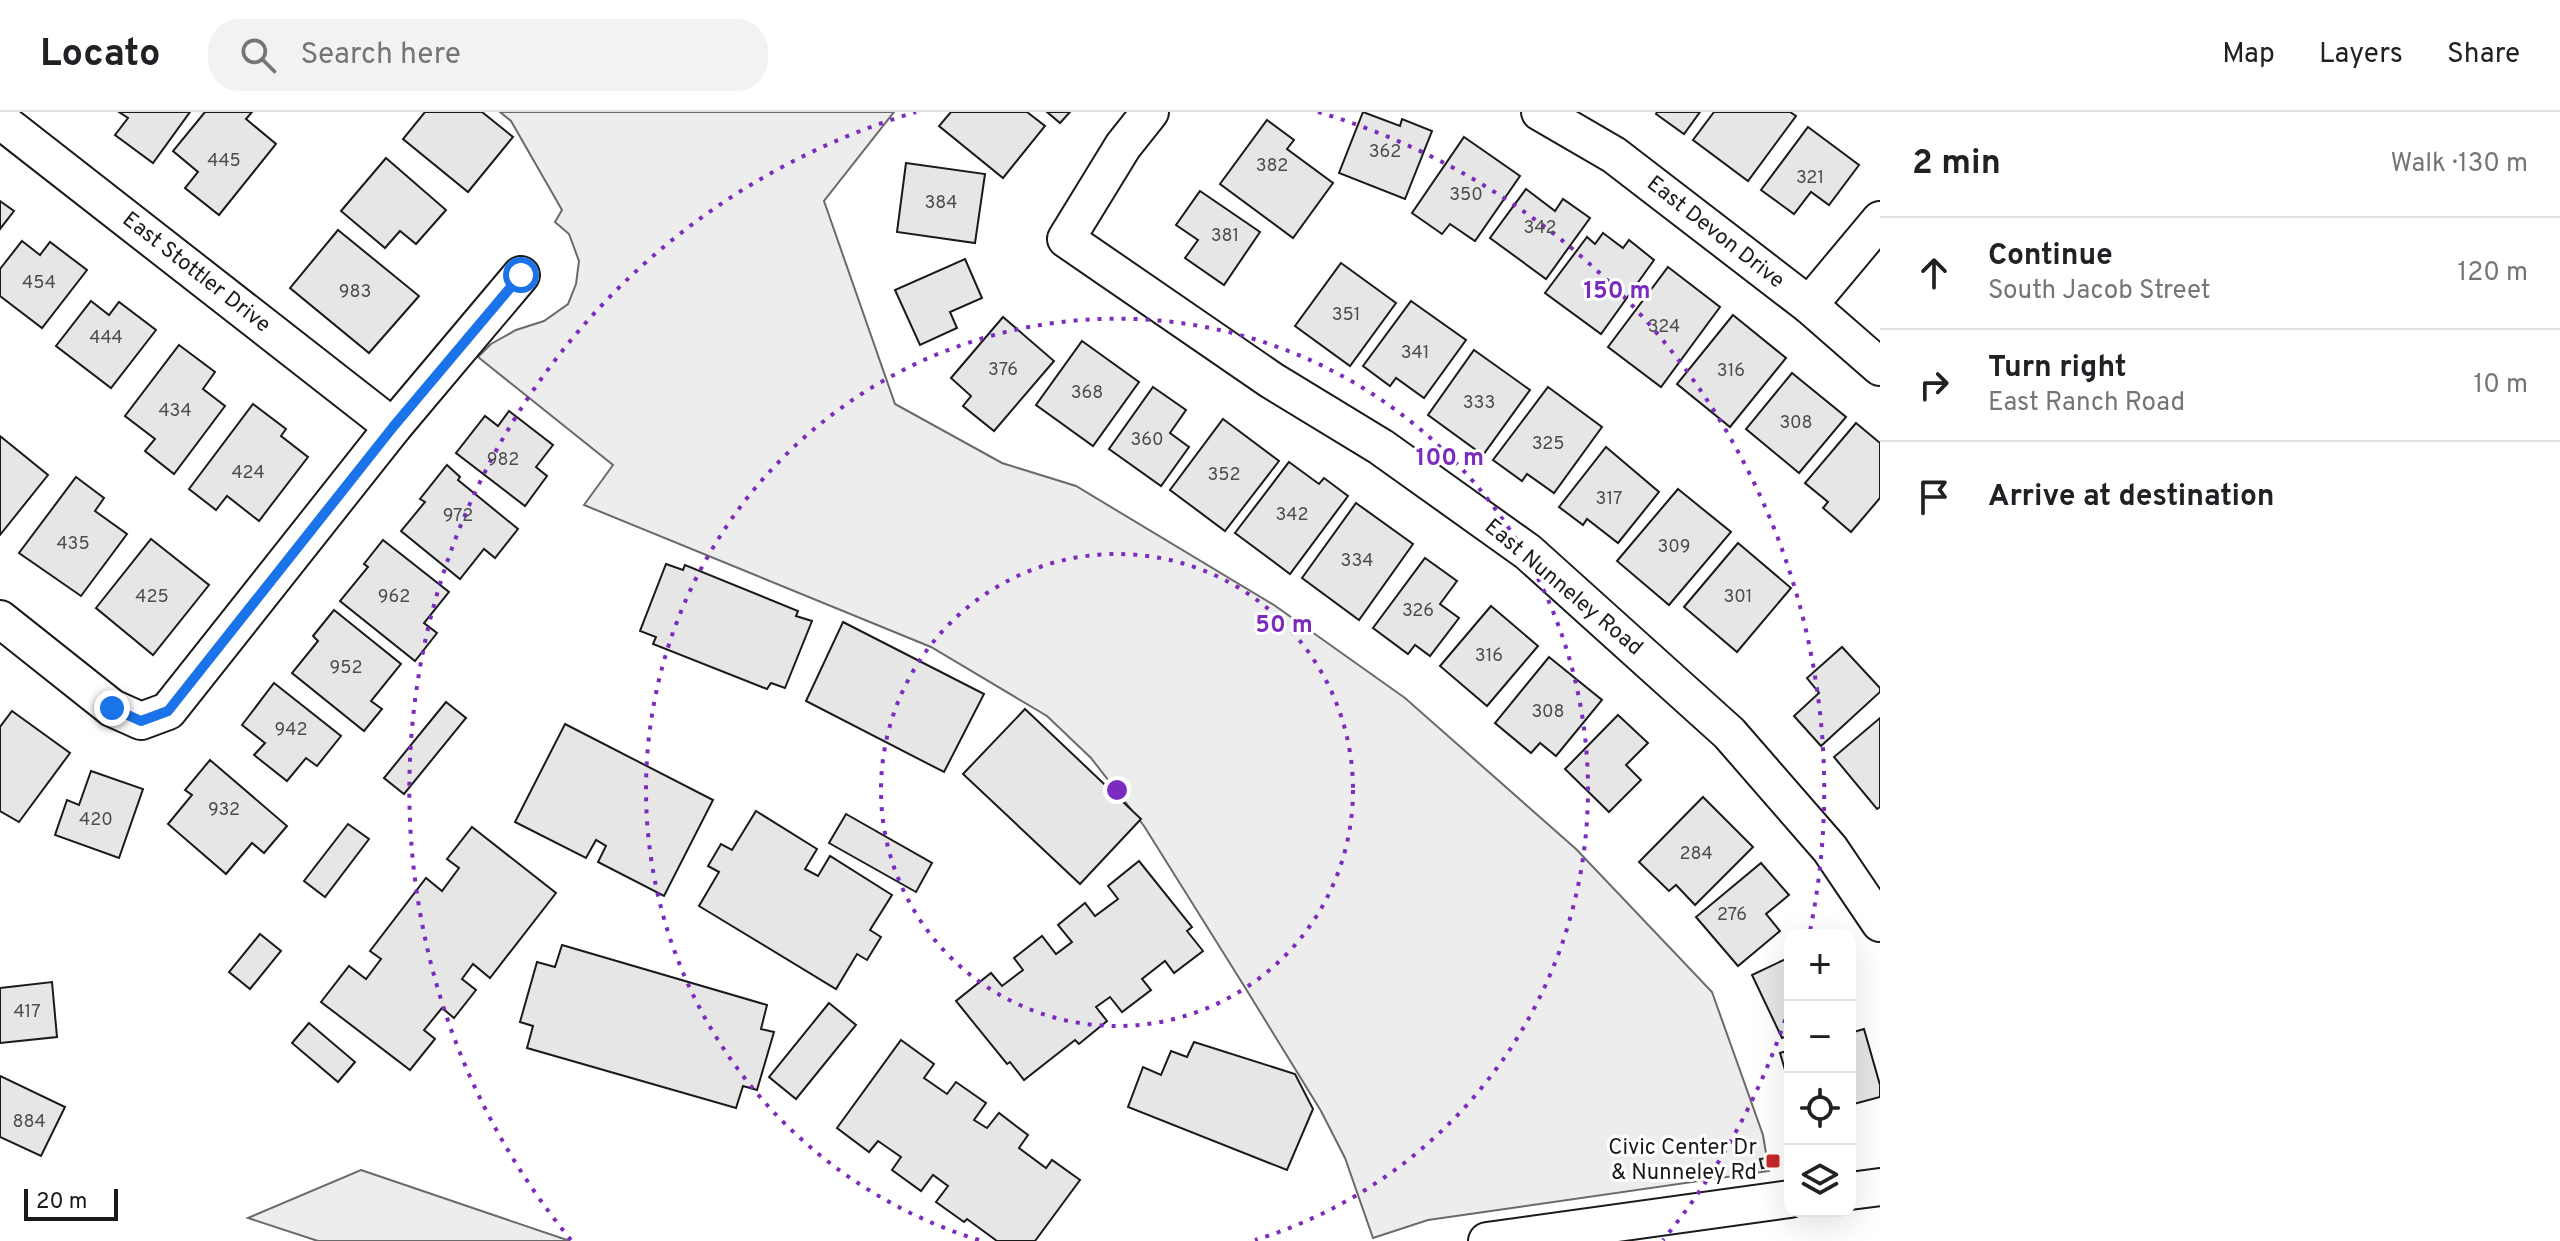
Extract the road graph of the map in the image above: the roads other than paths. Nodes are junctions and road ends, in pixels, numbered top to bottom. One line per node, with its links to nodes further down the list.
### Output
1 (1150, 112): 10 (street, East Nunneley Road)
2 (1540, 112): 6 (street, East Devon Drive)
3 (18, 122): 8 (street, East Stottler Drive)
4 (1880, 220): 6 (street)
5 (521, 275): 8 (street)
6 (1809, 305): 7 (street, East Devon Drive)
7 (1880, 367)
8 (393, 427): 9 (street)
9 (0, 619)
10 (1880, 923)
11 (1880, 1187): 12 (street)
12 (1856, 1190)
13 (1784, 1200): 14 (street)
14 (1487, 1241)

